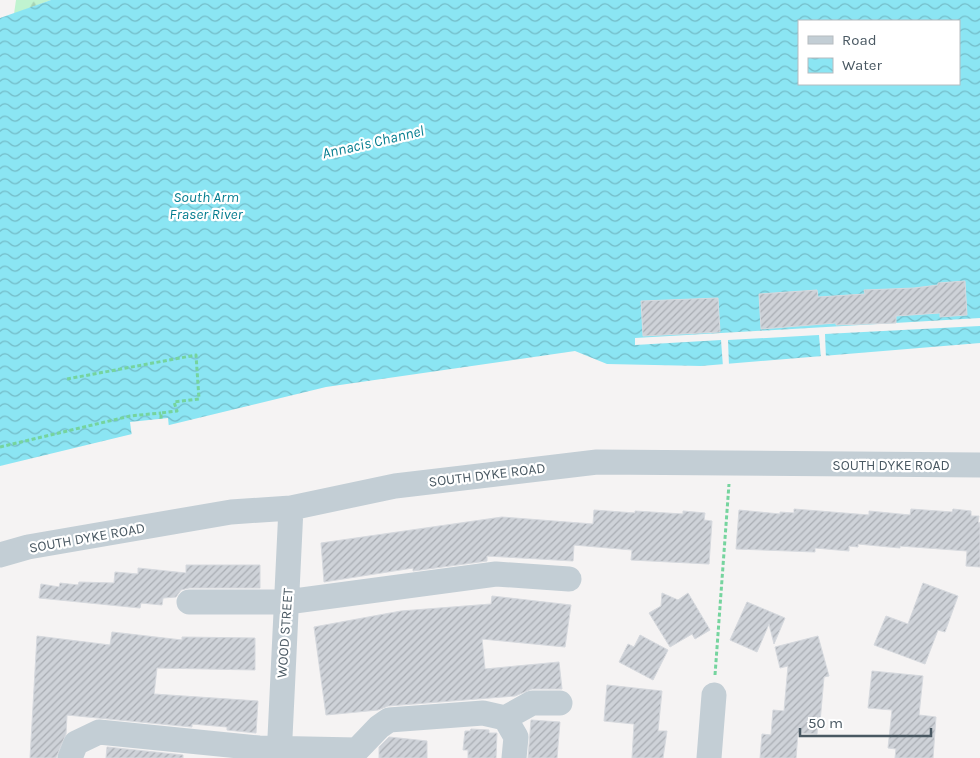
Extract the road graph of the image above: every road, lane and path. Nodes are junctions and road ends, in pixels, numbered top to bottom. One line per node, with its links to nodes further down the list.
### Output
1 (67, 379): 2 (path)
2 (161, 413): 3 (path); 4 (path)
3 (161, 419)
4 (0, 446)
5 (731, 463): 6 (street, SOUTH DYKE ROAD); 7 (street, SOUTH DYKE ROAD); 12 (path)
6 (980, 465)
7 (291, 508): 8 (street, SOUTH DYKE ROAD); 11 (street, WOOD STREET)
8 (0, 555)
9 (570, 578): 11 (street)
10 (189, 602): 11 (street)
11 (288, 602): 16 (street, WOOD STREET)
12 (714, 695): 20 (street)
13 (560, 703): 14 (street)
14 (505, 718): 17 (street); 19 (street)
15 (213, 751): 16 (street); 18 (street)
16 (278, 753): 17 (street)
17 (358, 754)
18 (70, 758)
19 (514, 758)
20 (709, 758)

